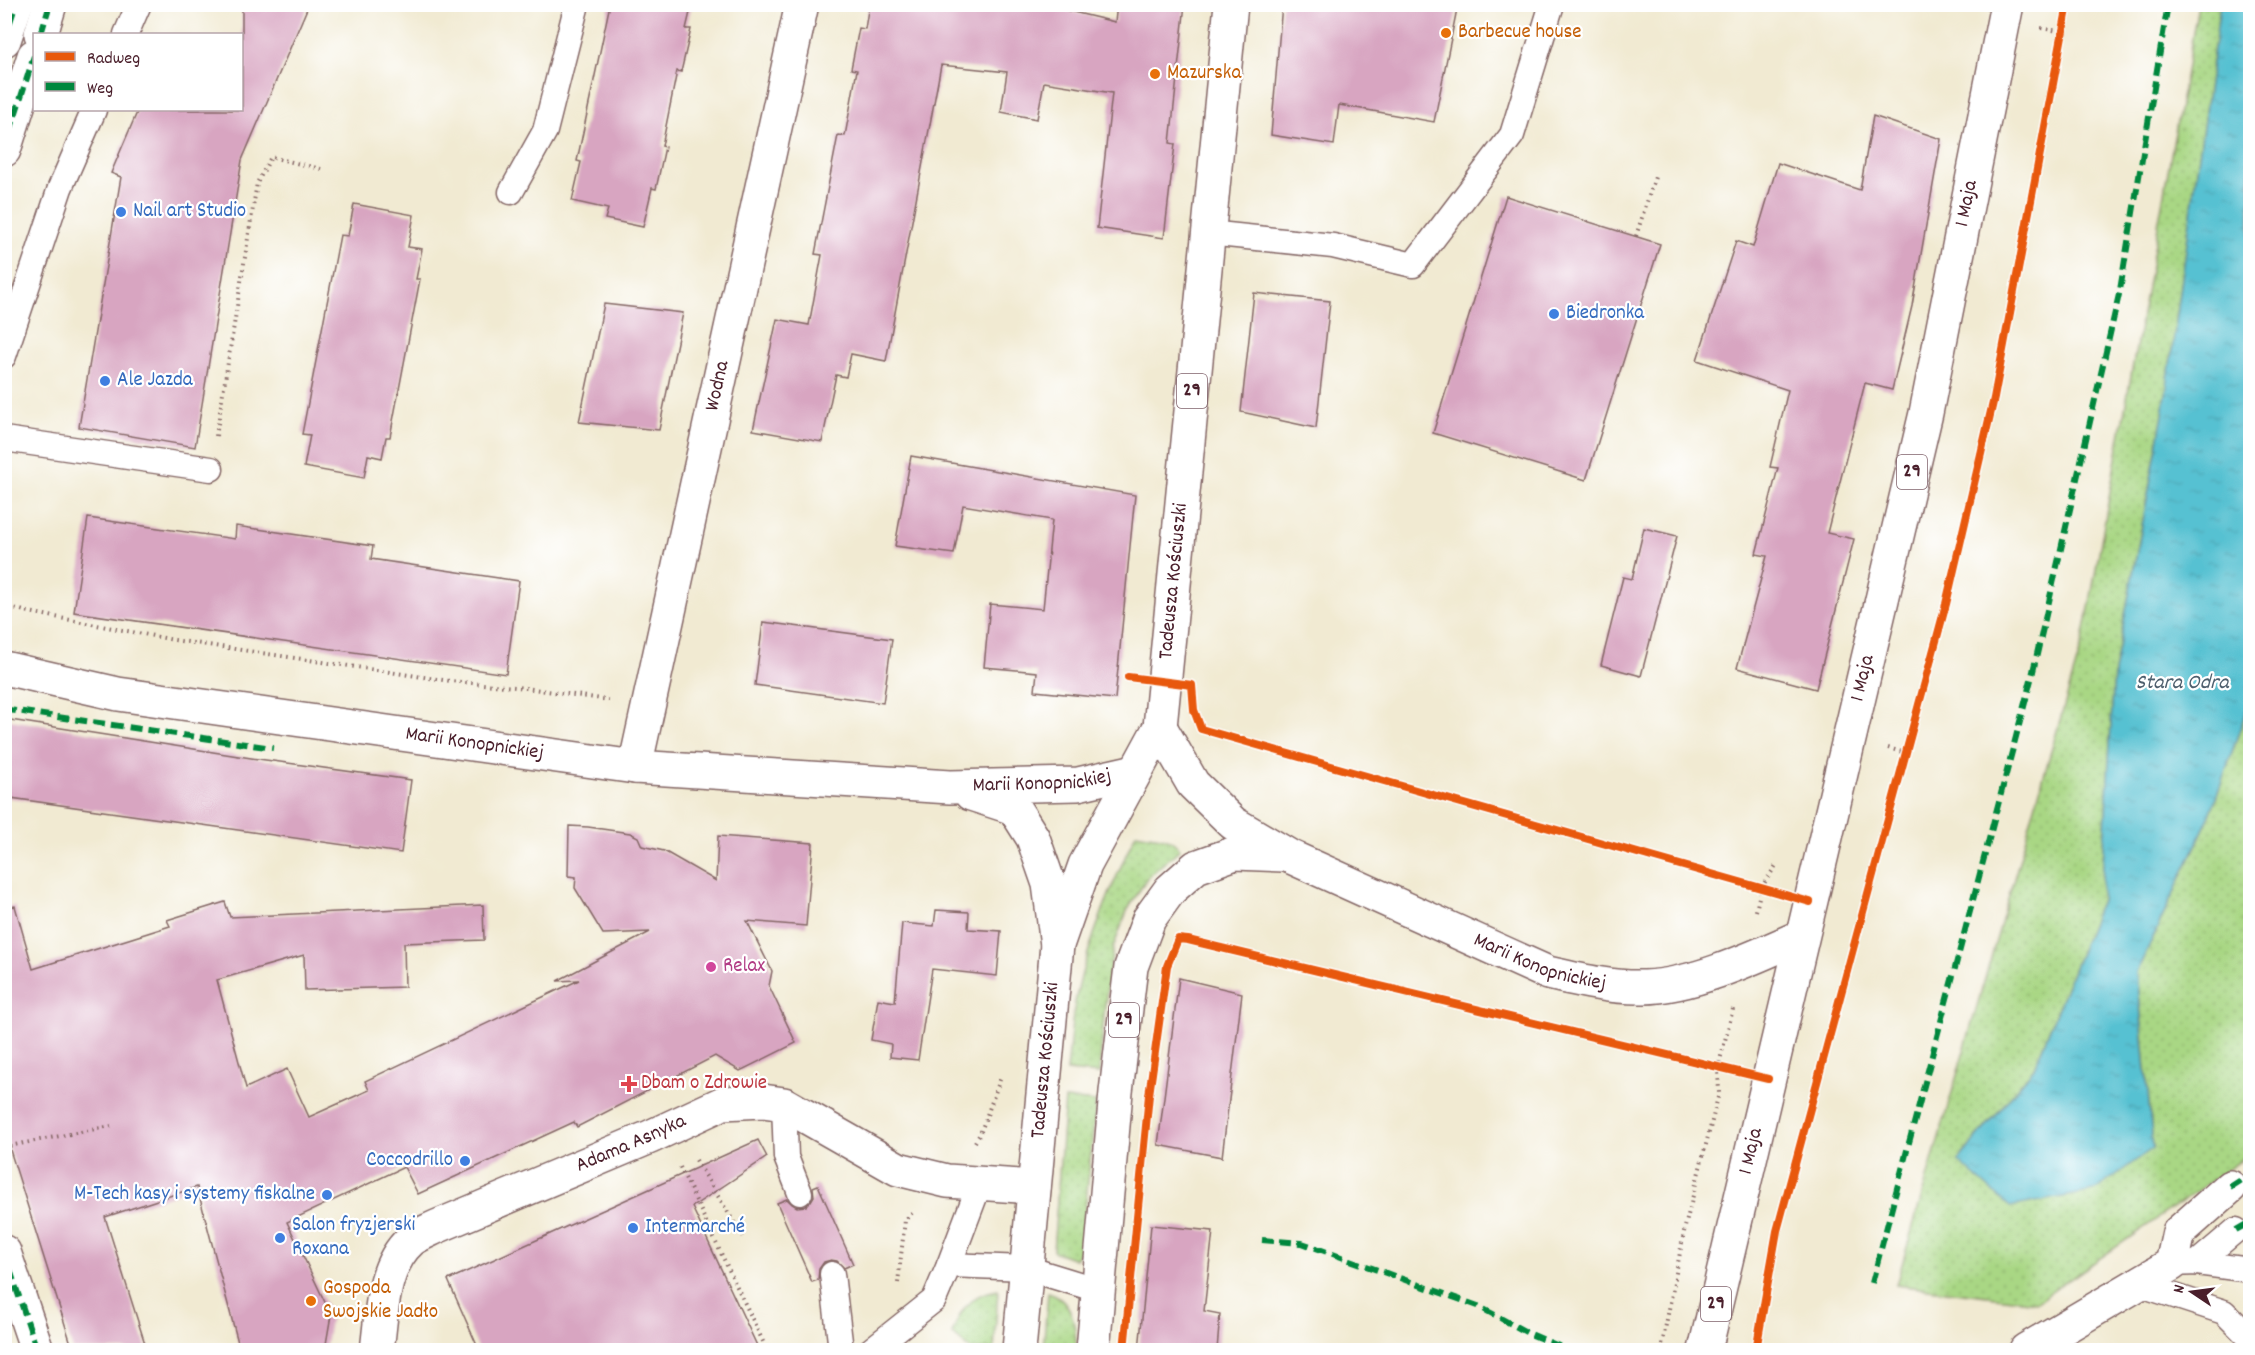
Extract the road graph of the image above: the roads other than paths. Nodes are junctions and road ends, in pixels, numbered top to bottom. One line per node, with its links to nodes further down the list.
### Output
1 (16, 4): 11 (main road)
2 (50, 4): 9 (main road)
3 (139, 4): 10 (lane)
4 (577, 4): 15 (lane)
5 (802, 4): 22 (main road, Wodna)
6 (1231, 4): 16 (main road, Tadeusza Kościuszki / 29)
7 (1552, 4): 16 (lane)
8 (2007, 4): 26 (main road, 1 Maja / 29)
9 (41, 33)
10 (126, 33)
11 (4, 40)
12 (33, 59): 14 (main road)
13 (94, 111): 17 (lane)
14 (4, 150)
15 (511, 192)
16 (1208, 232): 21 (main road, Tadeusza Kościuszki / 29)
17 (4, 356)
18 (4, 440): 19 (lane)
19 (211, 469)
20 (4, 668): 22 (main road, Marii Konopnickiej)
21 (1160, 727): 23 (main road, Tadeusza Kościuszki / 29); 25 (main road)
22 (635, 767): 24 (main road, Marii Konopnickiej)
23 (1135, 771): 24 (main road, Marii Konopnickiej); 27 (main road, Tadeusza Kościuszki / 29)
24 (950, 787): 27 (main road, Marii Konopnickiej)
25 (1289, 856): 26 (main road, Marii Konopnickiej); 41 (main road, 29)
26 (1802, 936): 49 (main road, 1 Maja / 29)
27 (1057, 945): 30 (main road, Tadeusza Kościuszki / 29)
28 (784, 1104): 29 (main road, Adama Asnyka); 32 (lane); 44 (main road, Adama Asnyka)
29 (980, 1183): 30 (main road, Adama Asnyka); 36 (lane)
30 (1034, 1187): 37 (main road, Tadeusza Kościuszki / 29)
31 (2230, 1187): 35 (main road)
32 (800, 1193)
33 (2236, 1230): 35 (lane)
34 (4, 1252): 43 (main road)
35 (2184, 1264): 38 (lane); 40 (main road)
36 (949, 1265): 37 (lane); 46 (lane)
37 (1026, 1268): 41 (lane); 47 (main road, Tadeusza Kościuszki / 29)
38 (2250, 1270)
39 (832, 1274): 45 (lane)
40 (2138, 1284): 42 (lane); 50 (main road)
41 (1098, 1290): 48 (main road, 29)
42 (2250, 1338)
43 (37, 1350)
44 (377, 1350)
45 (841, 1350)
46 (871, 1350)
47 (1019, 1350)
48 (1093, 1350)
49 (1705, 1350)
50 (2026, 1350)

